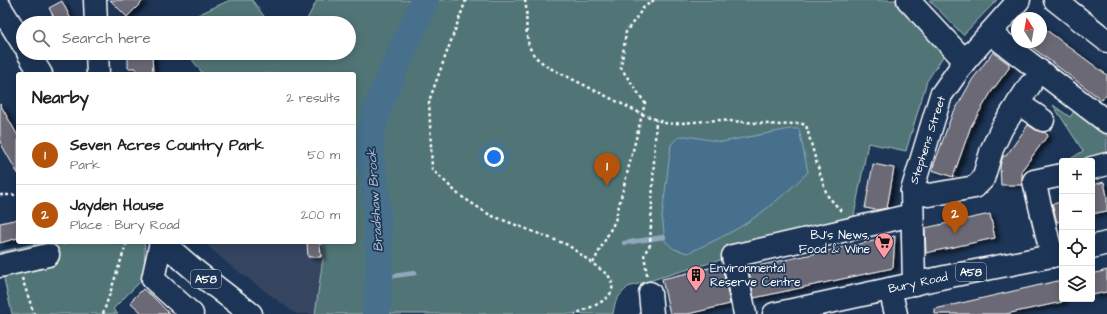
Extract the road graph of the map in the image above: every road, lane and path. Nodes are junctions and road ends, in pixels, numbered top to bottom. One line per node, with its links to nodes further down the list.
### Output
1 (95, 0): 9 (main road)
2 (466, 0): 40 (path)
3 (525, 0): 20 (path)
4 (654, 0): 20 (path)
5 (908, 0): 15 (main road)
6 (1020, 0): 11 (main road, Stephens Street)
7 (1055, 0): 12 (main road)
8 (0, 7): 10 (main road)
9 (96, 16)
10 (16, 33)
11 (990, 33): 15 (main road, Stephens Street); 23 (main road)
12 (1107, 40)
13 (33, 60): 16 (main road)
14 (97, 60): 17 (main road)
15 (964, 61): 27 (main road, Stephens Street)
16 (41, 72)
17 (98, 72)
18 (1030, 85): 19 (main road)
19 (1018, 103): 22 (main road); 27 (main road)
20 (642, 114): 21 (path); 40 (path)
21 (656, 120): 31 (path); 37 (path)
22 (1043, 120)
23 (1107, 122)
24 (1107, 164): 25 (main road)
25 (1095, 167)
26 (1059, 176): 39 (main road)
27 (912, 191): 30 (main road, Stephens Street)
28 (0, 195): 29 (path)
29 (16, 195)
30 (912, 215): 31 (main road); 42 (main road, Stephens Street)
31 (855, 228): 49 (main road)
32 (1107, 243): 36 (main road)
33 (126, 244): 46 (path)
34 (161, 244): 47 (main road)
35 (163, 244): 44 (main road, A58)
36 (1095, 246)
37 (644, 254)
38 (48, 255): 41 (main road)
39 (1057, 255): 42 (main road, Bury Road / A58)
40 (593, 263): 48 (path)
41 (8, 265): 45 (path)
42 (914, 284): 43 (main road, Bury Road / A58)
43 (890, 289): 50 (main road, Bury Road / A58); 51 (main road)
44 (246, 313)
45 (34, 314)
46 (103, 314)
47 (192, 314)
48 (576, 314)
49 (745, 314)
50 (774, 314)
51 (896, 314)

